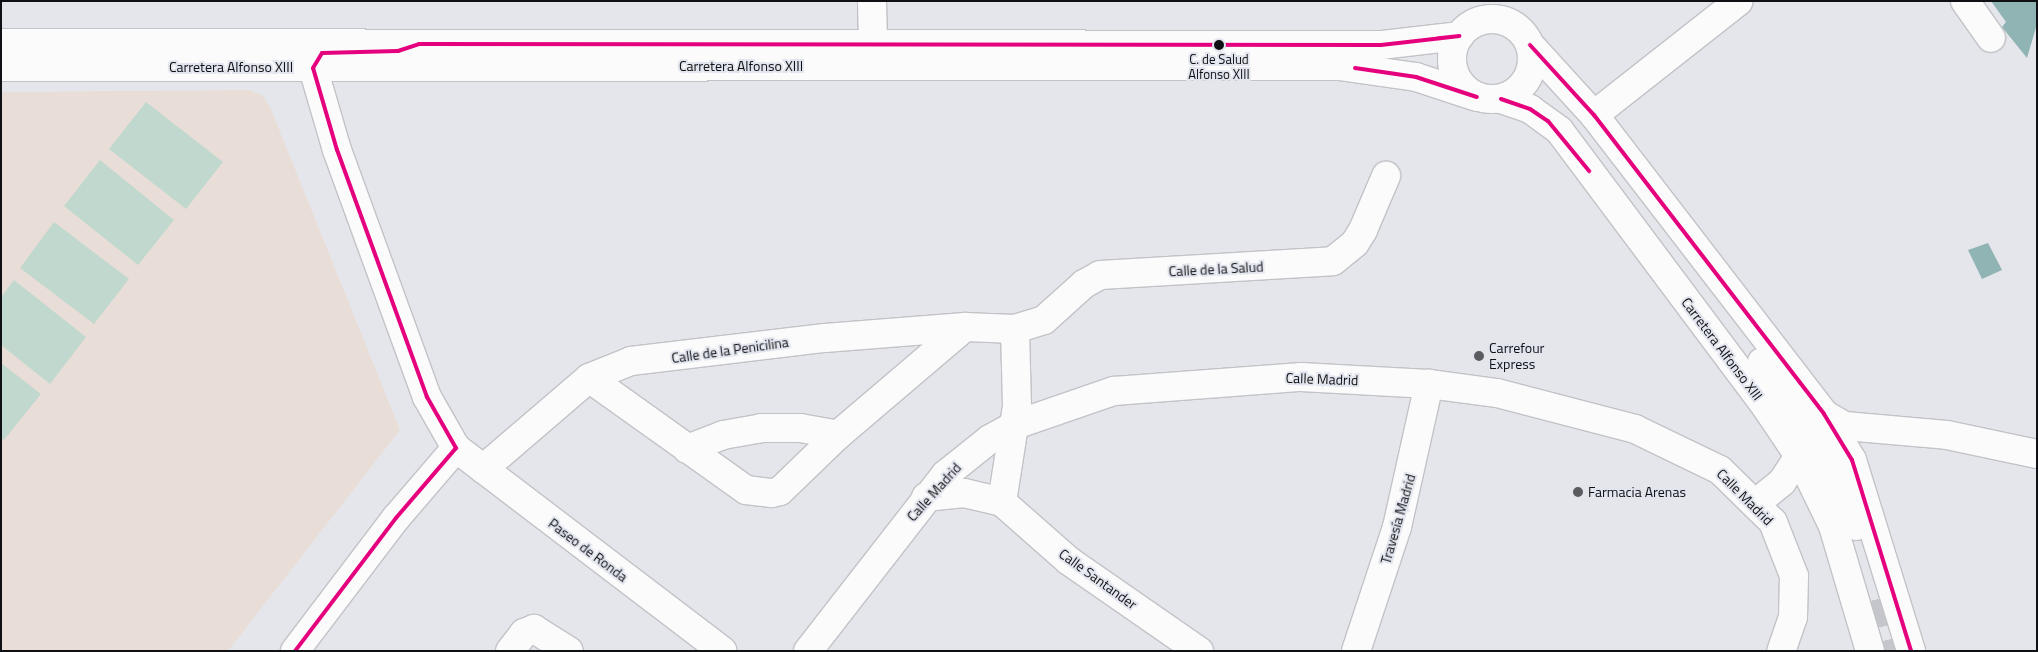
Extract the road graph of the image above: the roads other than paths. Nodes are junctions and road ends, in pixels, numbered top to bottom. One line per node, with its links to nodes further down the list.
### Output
1 (872, 1): 7 (street)
2 (1504, 1): 10 (street)
3 (1740, 1): 14 (street)
4 (1965, 1): 6 (street)
5 (1466, 21): 7 (street, Carretera Alfonso XIII); 10 (street); 13 (street)
6 (1991, 38)
7 (873, 42): 9 (street, Carretera Alfonso XIII)
8 (1, 43): 9 (street, Carretera Alfonso XIII)
9 (420, 44): 12 (street)
10 (1526, 46): 13 (street); 14 (street); 33 (street, Carretera Alfonso XIII)
11 (1, 67): 12 (street, Carretera Alfonso XIII)
12 (313, 68): 13 (street, Carretera Alfonso XIII); 24 (street)
13 (1489, 98): 27 (street, Carretera Alfonso XIII)
14 (1594, 115): 20 (street)
15 (1386, 176): 17 (street, Calle de la Salud)
16 (965, 327): 17 (street, Calle de la Penicilina); 18 (street, Calle de la Penicilina); 23 (street)
17 (1015, 329): 21 (street)
18 (589, 378): 25 (street); 29 (street, Calle de la Penicilina)
19 (1429, 384): 21 (street, Calle Madrid); 32 (street, Calle Madrid); 40 (street, Travesía Madrid)
20 (1824, 414): 22 (street); 28 (street)
21 (1015, 425): 30 (street, Calle Madrid); 31 (street)
22 (1903, 431): 26 (street); 28 (street)
23 (838, 435): 25 (street); 25 (street)
24 (456, 448): 29 (street, Paseo de Ronda); 34 (street)
25 (687, 449)
26 (2037, 454)
27 (1799, 456): 32 (street); 42 (street, Carretera Alfonso XIII)
28 (1852, 460): 43 (street)
29 (483, 469): 37 (street, Paseo de Ronda)
30 (926, 497): 31 (street, Calle Santander); 38 (street, Calle Madrid)
31 (1002, 502): 39 (street, Calle Santander)
32 (1755, 504): 41 (street, Calle Madrid)
33 (1882, 598)
34 (295, 651)
35 (510, 651): 36 (street)
36 (569, 651)
37 (722, 651)
38 (808, 651)
39 (1199, 651)
40 (1356, 651)
41 (1781, 651)
42 (1870, 651)
43 (1911, 651)

